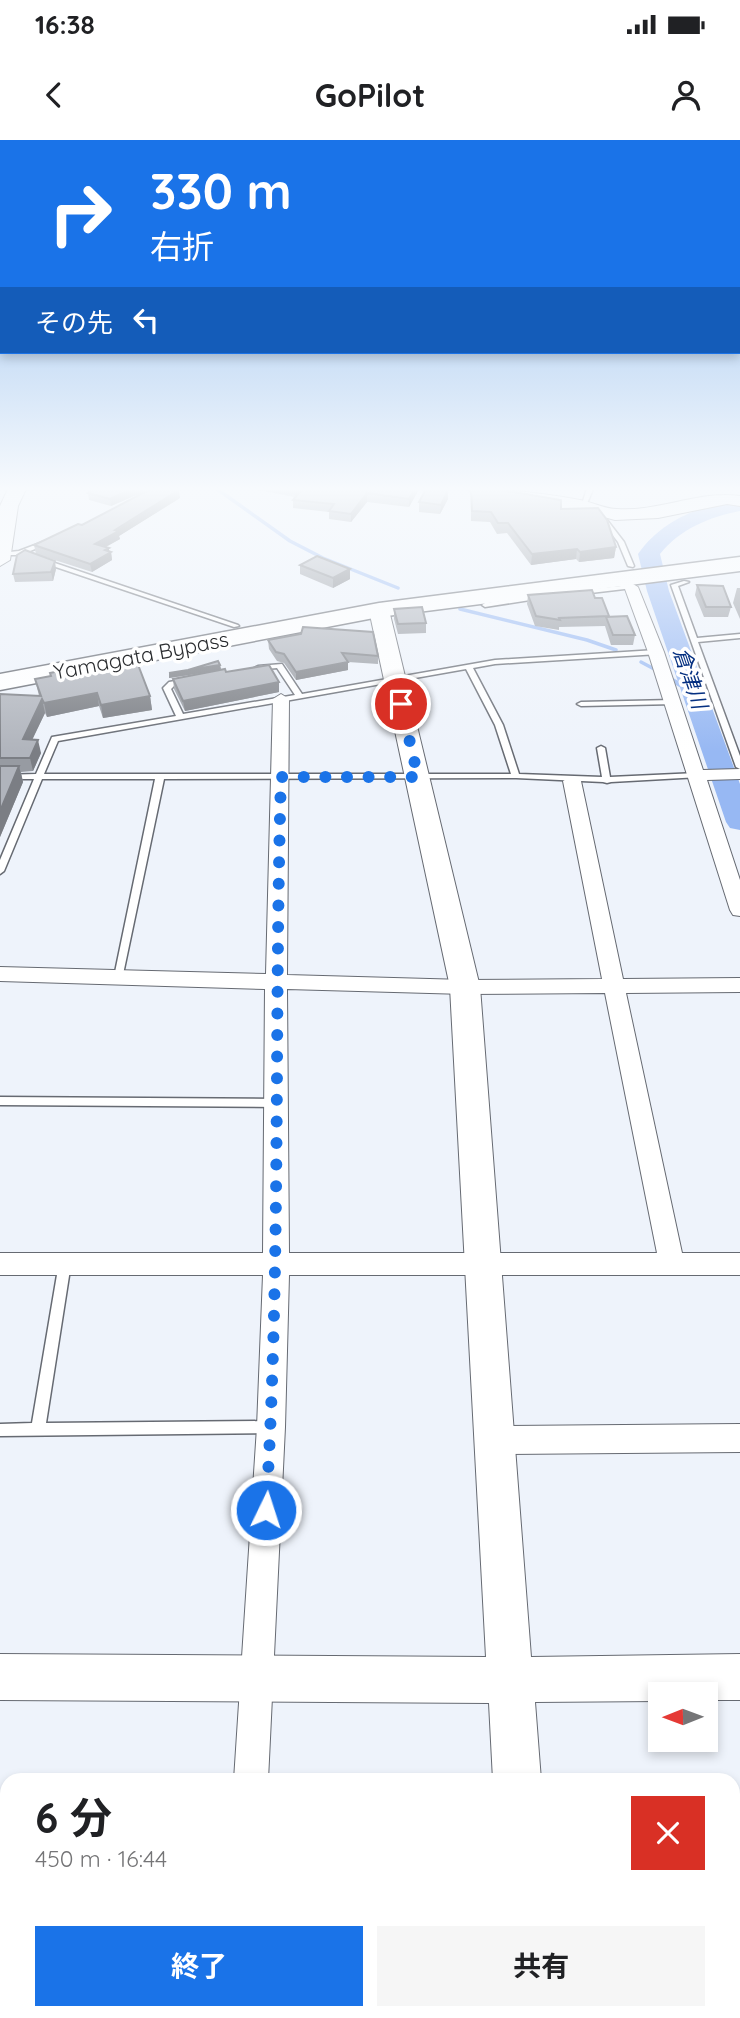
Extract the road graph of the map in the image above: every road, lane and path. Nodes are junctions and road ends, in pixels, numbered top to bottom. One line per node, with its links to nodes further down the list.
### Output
1 (71, 577): 9 (lane)
2 (608, 577): 9 (highway, Yamagata Bypass)
3 (615, 577): 8 (highway, Yamagata Bypass)
4 (619, 577): 7 (lane)
5 (628, 577): 12 (street)
6 (686, 577): 11 (lane)
7 (485, 605)
8 (379, 610): 16 (street); 18 (highway, Yamagata Bypass)
9 (236, 626): 14 (highway, Yamagata Bypass)
10 (740, 636): 11 (lane)
11 (695, 640): 24 (lane)
12 (659, 660): 13 (lane); 19 (street)
13 (469, 667): 16 (lane); 26 (lane)
14 (0, 670)
15 (248, 670): 20 (lane)
16 (396, 679): 20 (lane); 31 (street)
17 (197, 680): 22 (lane)
18 (0, 682)
19 (670, 694): 21 (lane); 25 (street)
20 (290, 697): 22 (lane); 30 (street)
21 (581, 704)
22 (180, 716): 28 (lane)
23 (601, 748): 33 (lane)
24 (739, 772): 25 (street)
25 (701, 775): 33 (lane); 35 (street)
26 (516, 776): 31 (lane); 32 (lane)
27 (0, 777): 28 (lane)
28 (40, 777): 29 (lane); 34 (lane)
29 (160, 777): 30 (lane); 37 (lane)
30 (281, 777): 31 (lane); 38 (street)
31 (418, 777): 40 (street)
32 (572, 781): 33 (lane); 41 (street)
33 (607, 781)
34 (0, 871)
35 (740, 910)
36 (0, 974): 37 (street)
37 (119, 977): 38 (street)
38 (276, 982): 40 (street); 43 (street)
39 (740, 985): 41 (street)
40 (465, 987): 41 (street); 46 (street)
41 (613, 988): 49 (street)
42 (0, 1101): 43 (lane)
43 (277, 1103): 48 (street)
44 (0, 1264): 45 (street)
45 (65, 1264): 48 (street); 51 (lane)
46 (483, 1264): 48 (street); 49 (street); 54 (street)
47 (740, 1264): 49 (street)
48 (276, 1265): 50 (street)
49 (673, 1265)
50 (271, 1427): 51 (lane); 55 (street)
51 (38, 1429): 52 (lane)
52 (0, 1430)
53 (740, 1438): 54 (street)
54 (494, 1440): 58 (street)
55 (255, 1676): 56 (street); 58 (street); 59 (street)
56 (0, 1677)
57 (740, 1678): 58 (street)
58 (509, 1680): 60 (street)
59 (251, 1773)
60 (516, 1773)

